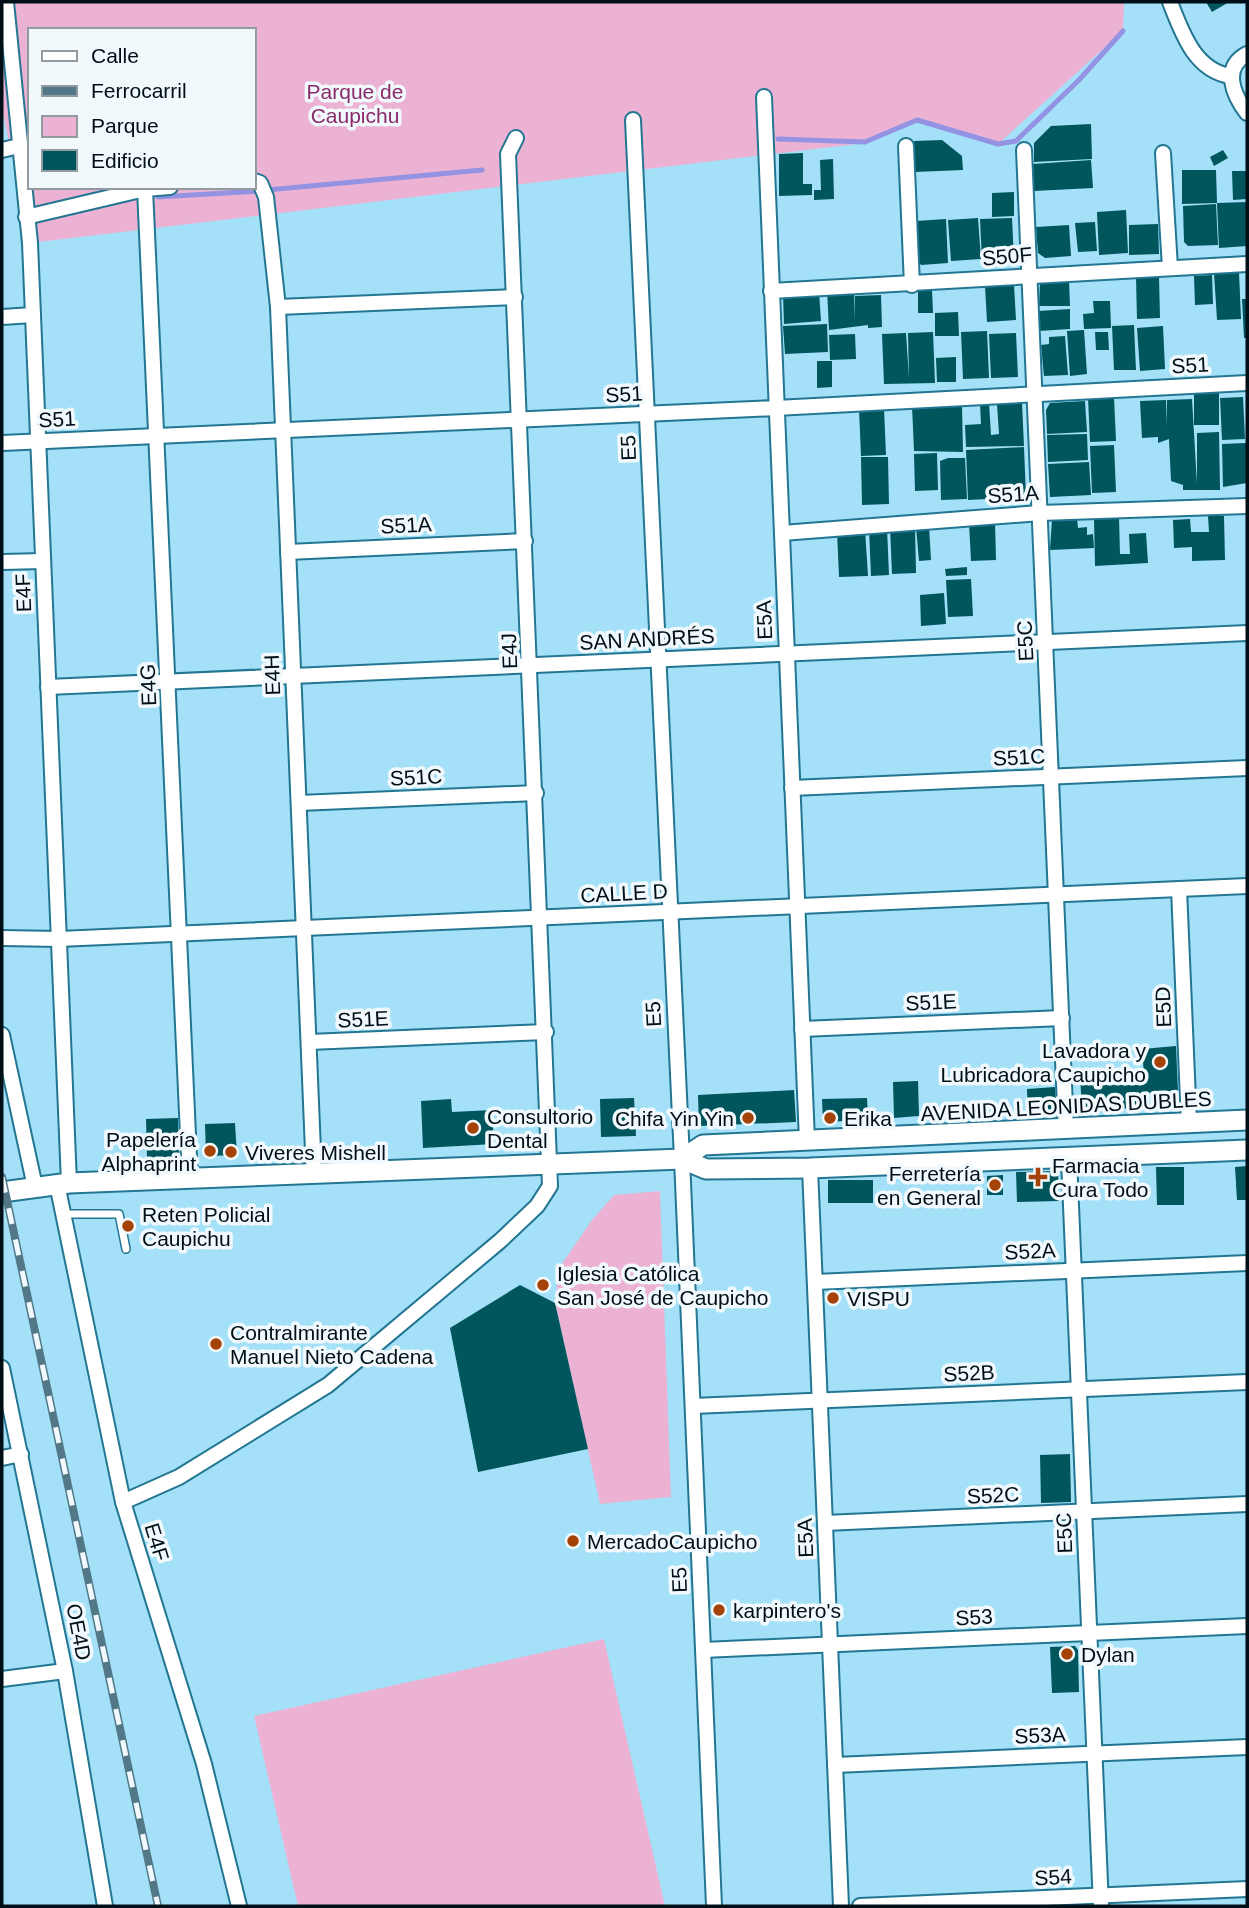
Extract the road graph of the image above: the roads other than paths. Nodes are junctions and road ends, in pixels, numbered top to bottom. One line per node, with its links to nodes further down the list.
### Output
1 (6, 2): 3 (street, E4F)
2 (1170, 2): 5 (street)
3 (5, 25): 10 (street, E4F)
4 (1245, 55): 5 (street)
5 (1231, 76): 7 (street)
6 (764, 97): 22 (street, E5A)
7 (1247, 113)
8 (633, 120): 30 (street, E5)
9 (516, 138): 23 (street, E4J)
10 (19, 146): 12 (street); 17 (street, E4F)
11 (906, 146): 21 (street)
12 (2, 150)
13 (1024, 150): 20 (street, E5C)
14 (1163, 153): 19 (street)
15 (256, 182): 24 (street, E4H)
16 (145, 189): 17 (street); 33 (street, E4G)
17 (26, 217): 25 (street, E4F)
18 (1247, 264): 19 (street, S50F)
19 (1170, 268): 20 (street, S50F)
20 (1028, 274): 21 (street, S50F); 28 (street, E5C)
21 (912, 285): 22 (street, S50F)
22 (771, 292): 29 (street, E5A)
23 (515, 298): 24 (street); 31 (street, E4J)
24 (278, 307): 32 (street, E4H)
25 (33, 315): 26 (street); 34 (street, E4F)
26 (2, 317)
27 (1247, 383): 28 (street, S51)
28 (1035, 393): 29 (street, S51); 37 (street, E5C)
29 (776, 408): 30 (street, S51); 38 (street, E5A)
30 (648, 414): 31 (street, S51); 46 (street, E5)
31 (520, 420): 32 (street, S51); 39 (street, E4J)
32 (283, 430): 33 (street, S51); 40 (street, E4H)
33 (159, 436): 34 (street, S51); 49 (street, E4G)
34 (38, 441): 35 (street, S51); 41 (street, E4F)
35 (2, 443)
36 (1247, 506): 37 (street, S51A)
37 (1040, 513): 38 (street, S51A); 44 (street, E5C)
38 (782, 533): 45 (street, E5A)
39 (525, 541): 40 (street, S51A); 47 (street, E4J)
40 (288, 552): 48 (street, E4H)
41 (43, 561): 42 (street); 50 (street, E4F)
42 (2, 562)
43 (1247, 633): 44 (street, SAN ANDRÉS)
44 (1046, 642): 45 (street, SAN ANDRÉS); 52 (street, E5C)
45 (786, 654): 46 (street, SAN ANDRÉS); 53 (street, E5A)
46 (658, 659): 47 (street, SAN ANDRÉS); 60 (street, E5)
47 (530, 665): 48 (street, SAN ANDRÉS); 54 (street, E4J)
48 (293, 676): 49 (street, SAN ANDRÉS); 55 (street, E4H)
49 (169, 681): 50 (street, SAN ANDRÉS); 63 (street, E4G)
50 (48, 687): 65 (street, E4F)
51 (1247, 768): 52 (street, S51C)
52 (1051, 776): 53 (street, S51C); 58 (street, E5C)
53 (792, 788): 59 (street, E5A)
54 (536, 793): 55 (street, S51C); 61 (street, E4J)
55 (299, 803): 62 (street, E4H)
56 (1247, 886): 57 (street, CALLE D)
57 (1179, 889): 58 (street, CALLE D); 72 (street, E5D)
58 (1056, 895): 59 (street, CALLE D); 66 (street, E5C)
59 (797, 906): 60 (street, CALLE D); 67 (street, E5A)
60 (669, 912): 61 (street, CALLE D); 76 (street, E5)
61 (541, 918): 62 (street, CALLE D); 68 (street, E4J)
62 (304, 928): 63 (street, CALLE D); 70 (street, E4H)
63 (180, 934): 65 (street, CALLE D); 81 (street, E4G)
64 (2, 938): 65 (street, CALLE D)
65 (59, 939): 82 (street, E4F)
66 (1062, 1018): 67 (street, S51E); 73 (street, E5C)
67 (802, 1029): 74 (street, E5A)
68 (546, 1032): 70 (street, S51E); 78 (street, E4J)
69 (2, 1035): 83 (street)
70 (309, 1042): 80 (street, E4H)
71 (1247, 1120): 72 (main road, AVENIDA LEONIDAS DUBLES)
72 (1189, 1123): 73 (main road, AVENIDA LEONIDAS DUBLES)
73 (1066, 1130): 74 (main road, AVENIDA LEONIDAS DUBLES)
74 (807, 1141): 76 (main road, AVENIDA LEONIDAS DUBLES)
75 (1247, 1150): 77 (main road, AVENIDA LEONIDAS DUBLES)
76 (682, 1159): 78 (main road, AVENIDA LEONIDAS DUBLES); 79 (main road, AVENIDA LEONIDAS DUBLES); 94 (street, E5)
77 (1069, 1159): 79 (main road, AVENIDA LEONIDAS DUBLES); 88 (street, E5C)
78 (551, 1165): 80 (main road, AVENIDA LEONIDAS DUBLES); 97 (street, E4J)
79 (810, 1168): 89 (street, E5A)
80 (314, 1175): 81 (main road, AVENIDA LEONIDAS DUBLES)
81 (190, 1179): 82 (main road, AVENIDA LEONIDAS DUBLES)
82 (63, 1183): 83 (main road, AVENIDA LEONIDAS DUBLES); 85 (street, E4F)
83 (35, 1187): 84 (main road, AVENIDA LEONIDAS DUBLES)
84 (2, 1192)
85 (62, 1214): 86 (lane); 97 (street, E4F)
86 (126, 1249)
87 (1247, 1263): 88 (street, S52A)
88 (1074, 1270): 89 (street, S52A); 92 (street, E5C)
89 (815, 1282): 93 (street, E5A)
90 (2, 1368): 95 (street, OE4D)
91 (1247, 1382): 92 (street, S52B)
92 (1079, 1389): 93 (street, S52B); 99 (street, E5C)
93 (820, 1401): 94 (street, S52B); 100 (street, E5A)
94 (693, 1406): 104 (street, E5)
95 (21, 1454): 96 (street); 105 (street, OE4D)
96 (2, 1458)
97 (123, 1502): 113 (street, E4F)
98 (1247, 1504): 99 (street, S52C)
99 (1084, 1512): 100 (street, S52C); 102 (street, E5C)
100 (825, 1523): 103 (street, E5A)
101 (1247, 1626): 102 (street, S53)
102 (1089, 1633): 103 (street, S53); 108 (street, E5C)
103 (830, 1645): 104 (street, S53); 109 (street, E5A)
104 (703, 1650): 114 (street, E5)
105 (65, 1671): 106 (street); 112 (street, OE4D)
106 (2, 1679)
107 (1247, 1747): 108 (street, S53A)
108 (1094, 1754): 109 (street, S53A); 111 (street, E5C)
109 (835, 1765): 115 (street, E5A)
110 (1247, 1889): 111 (street, S54)
111 (1100, 1901): 116 (street, S54)
112 (105, 1906)
113 (239, 1906)
114 (714, 1906)
115 (841, 1906)
116 (860, 1906)

